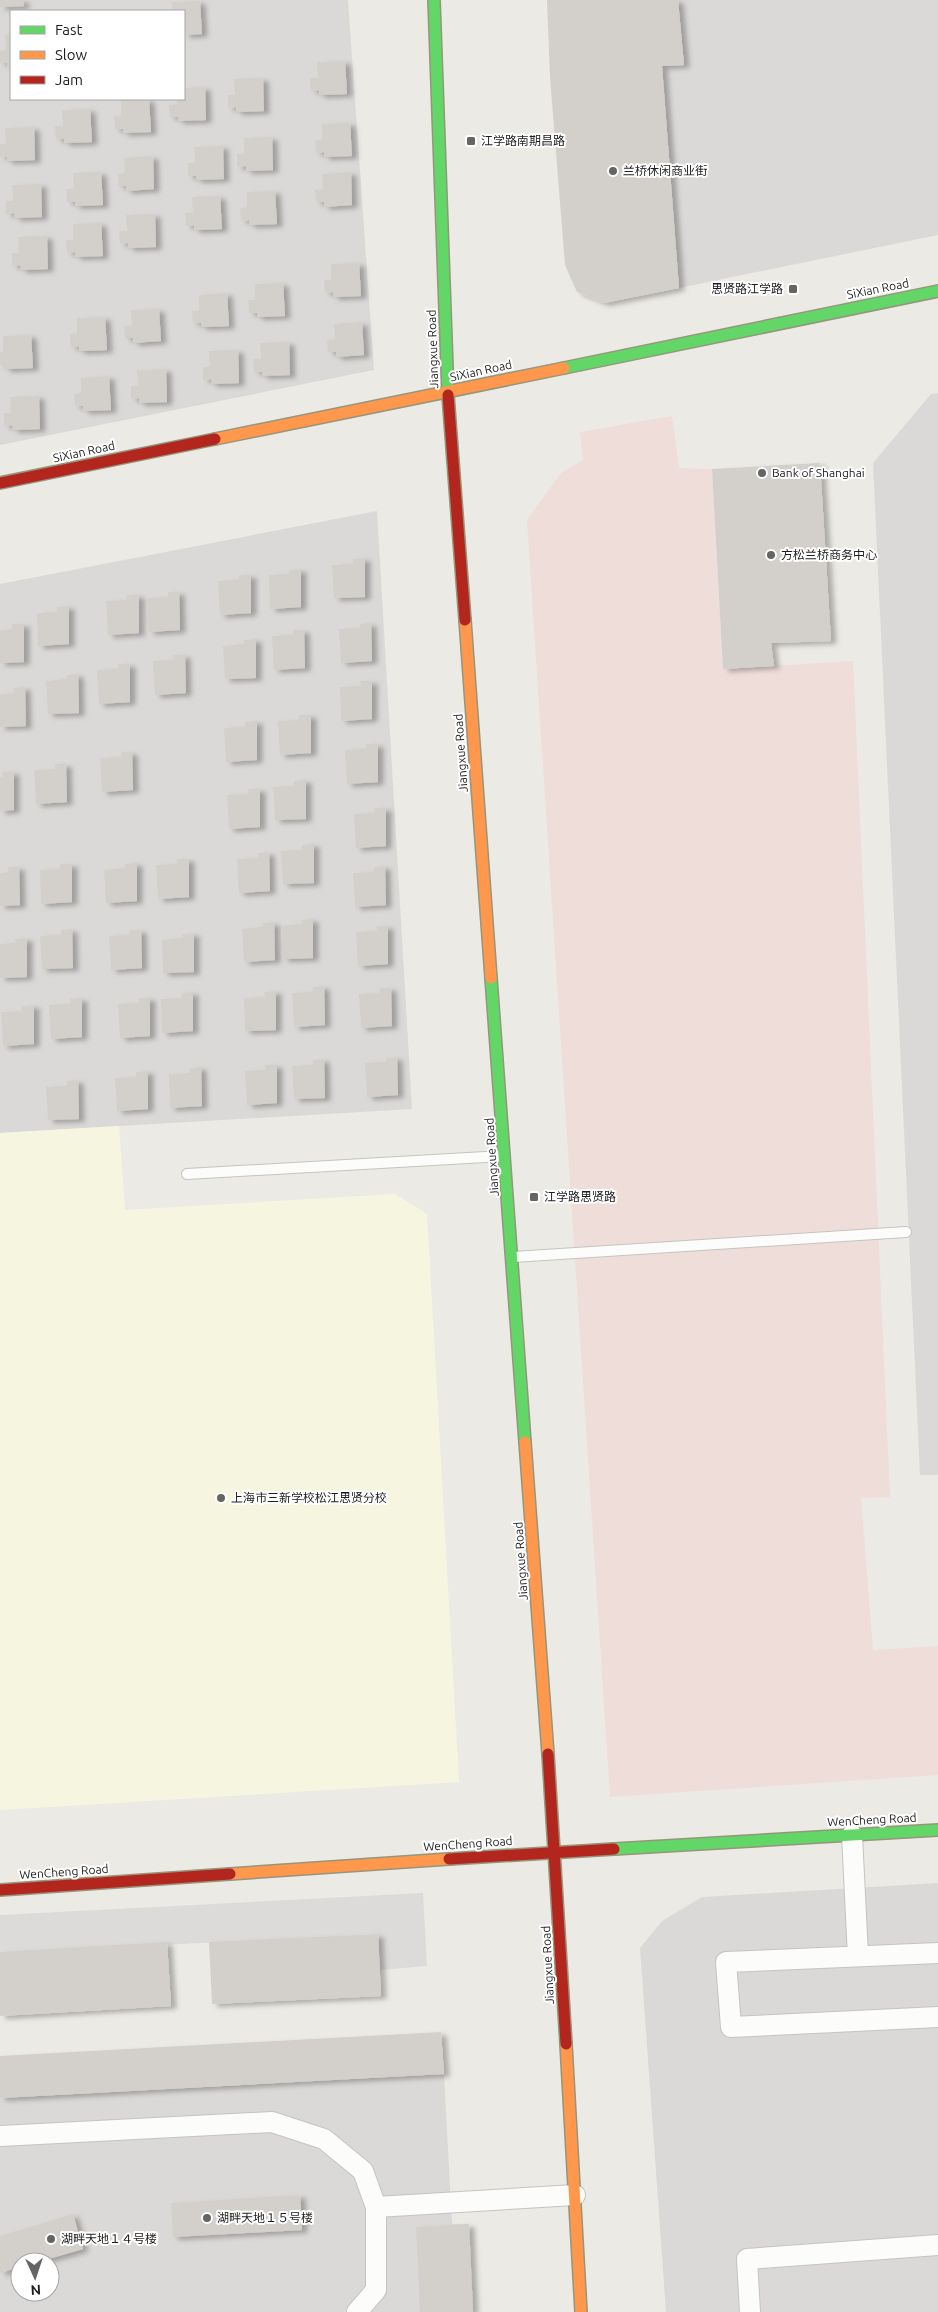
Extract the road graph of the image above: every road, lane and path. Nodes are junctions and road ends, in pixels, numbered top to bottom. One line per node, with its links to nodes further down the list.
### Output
1 (434, 0): 3 (main road, Jiangxue Road)
2 (938, 291): 3 (main road, SiXian Road)
3 (448, 392): 4 (main road, SiXian Road); 5 (main road, Jiangxue Road)
4 (0, 483)
5 (506, 1156): 6 (lane); 8 (main road, Jiangxue Road)
6 (187, 1174)
7 (906, 1232): 8 (lane)
8 (513, 1257): 11 (main road, Jiangxue Road)
9 (938, 1830): 10 (main road, WenCheng Road)
10 (852, 1835): 11 (main road, WenCheng Road); 14 (street)
11 (555, 1852): 12 (main road, WenCheng Road); 17 (main road, Jiangxue Road)
12 (0, 1890)
13 (938, 1952): 14 (street)
14 (858, 1956): 15 (street)
15 (938, 2017)
16 (0, 2136): 18 (street)
17 (575, 2196): 18 (street); 21 (main road, Jiangxue Road)
18 (376, 2208): 20 (street)
19 (938, 2245): 22 (street)
20 (357, 2312)
21 (581, 2312)
22 (750, 2312)

